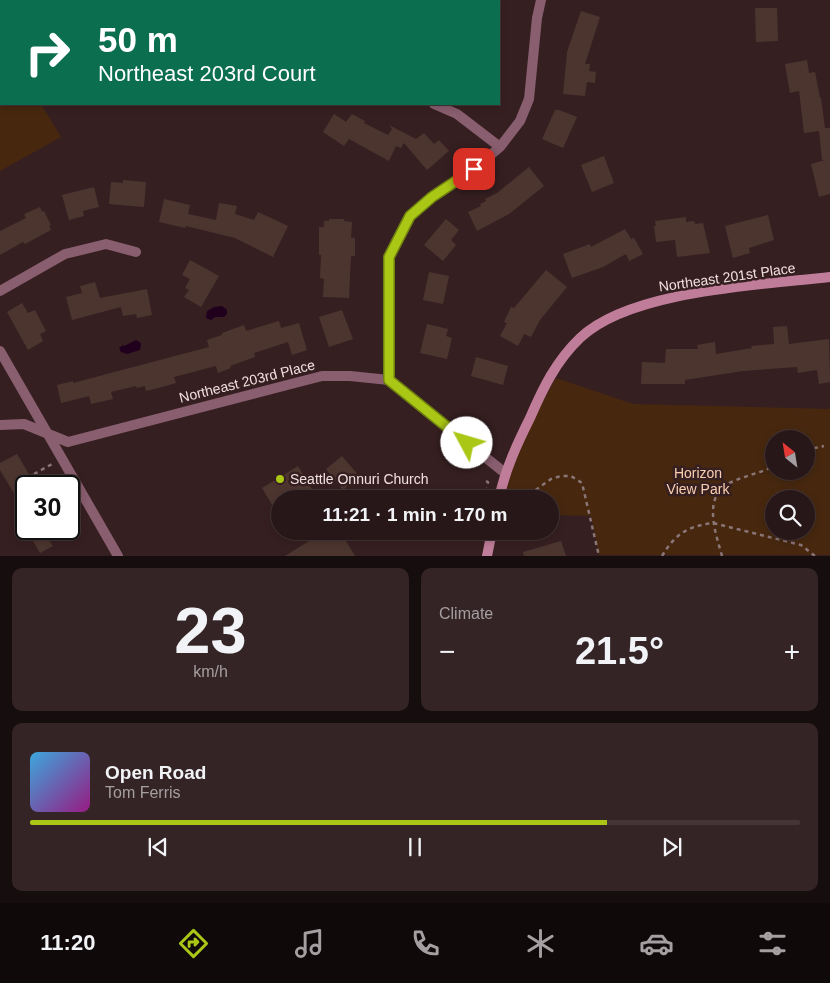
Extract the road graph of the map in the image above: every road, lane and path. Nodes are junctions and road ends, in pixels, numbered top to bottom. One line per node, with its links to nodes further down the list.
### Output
1 (542, 0): 3 (street)
2 (436, 105): 3 (street)
3 (500, 147): 8 (street)
4 (136, 252): 6 (street)
5 (830, 277): 15 (street, Northeast 201st Place)
6 (0, 291)
7 (0, 351): 10 (street)
8 (389, 380): 10 (street, Northeast 203rd Place); 15 (street)
9 (0, 425): 10 (street, Northeast 203rd Place)
10 (45, 432): 13 (street)
11 (824, 446): 12 (path)
12 (815, 448)
13 (61, 459): 16 (path); 23 (street)
14 (765, 470): 21 (path)
15 (505, 473): 19 (street, Northeast 201st Place)
16 (34, 474)
17 (486, 482): 18 (path)
18 (486, 488)
19 (501, 490)
20 (536, 490): 25 (path)
21 (713, 523): 26 (path); 27 (path); 28 (path)
22 (490, 540): 24 (street)
23 (118, 556)
24 (487, 556)
25 (599, 556)
26 (662, 556)
27 (722, 556)
28 (815, 556)

